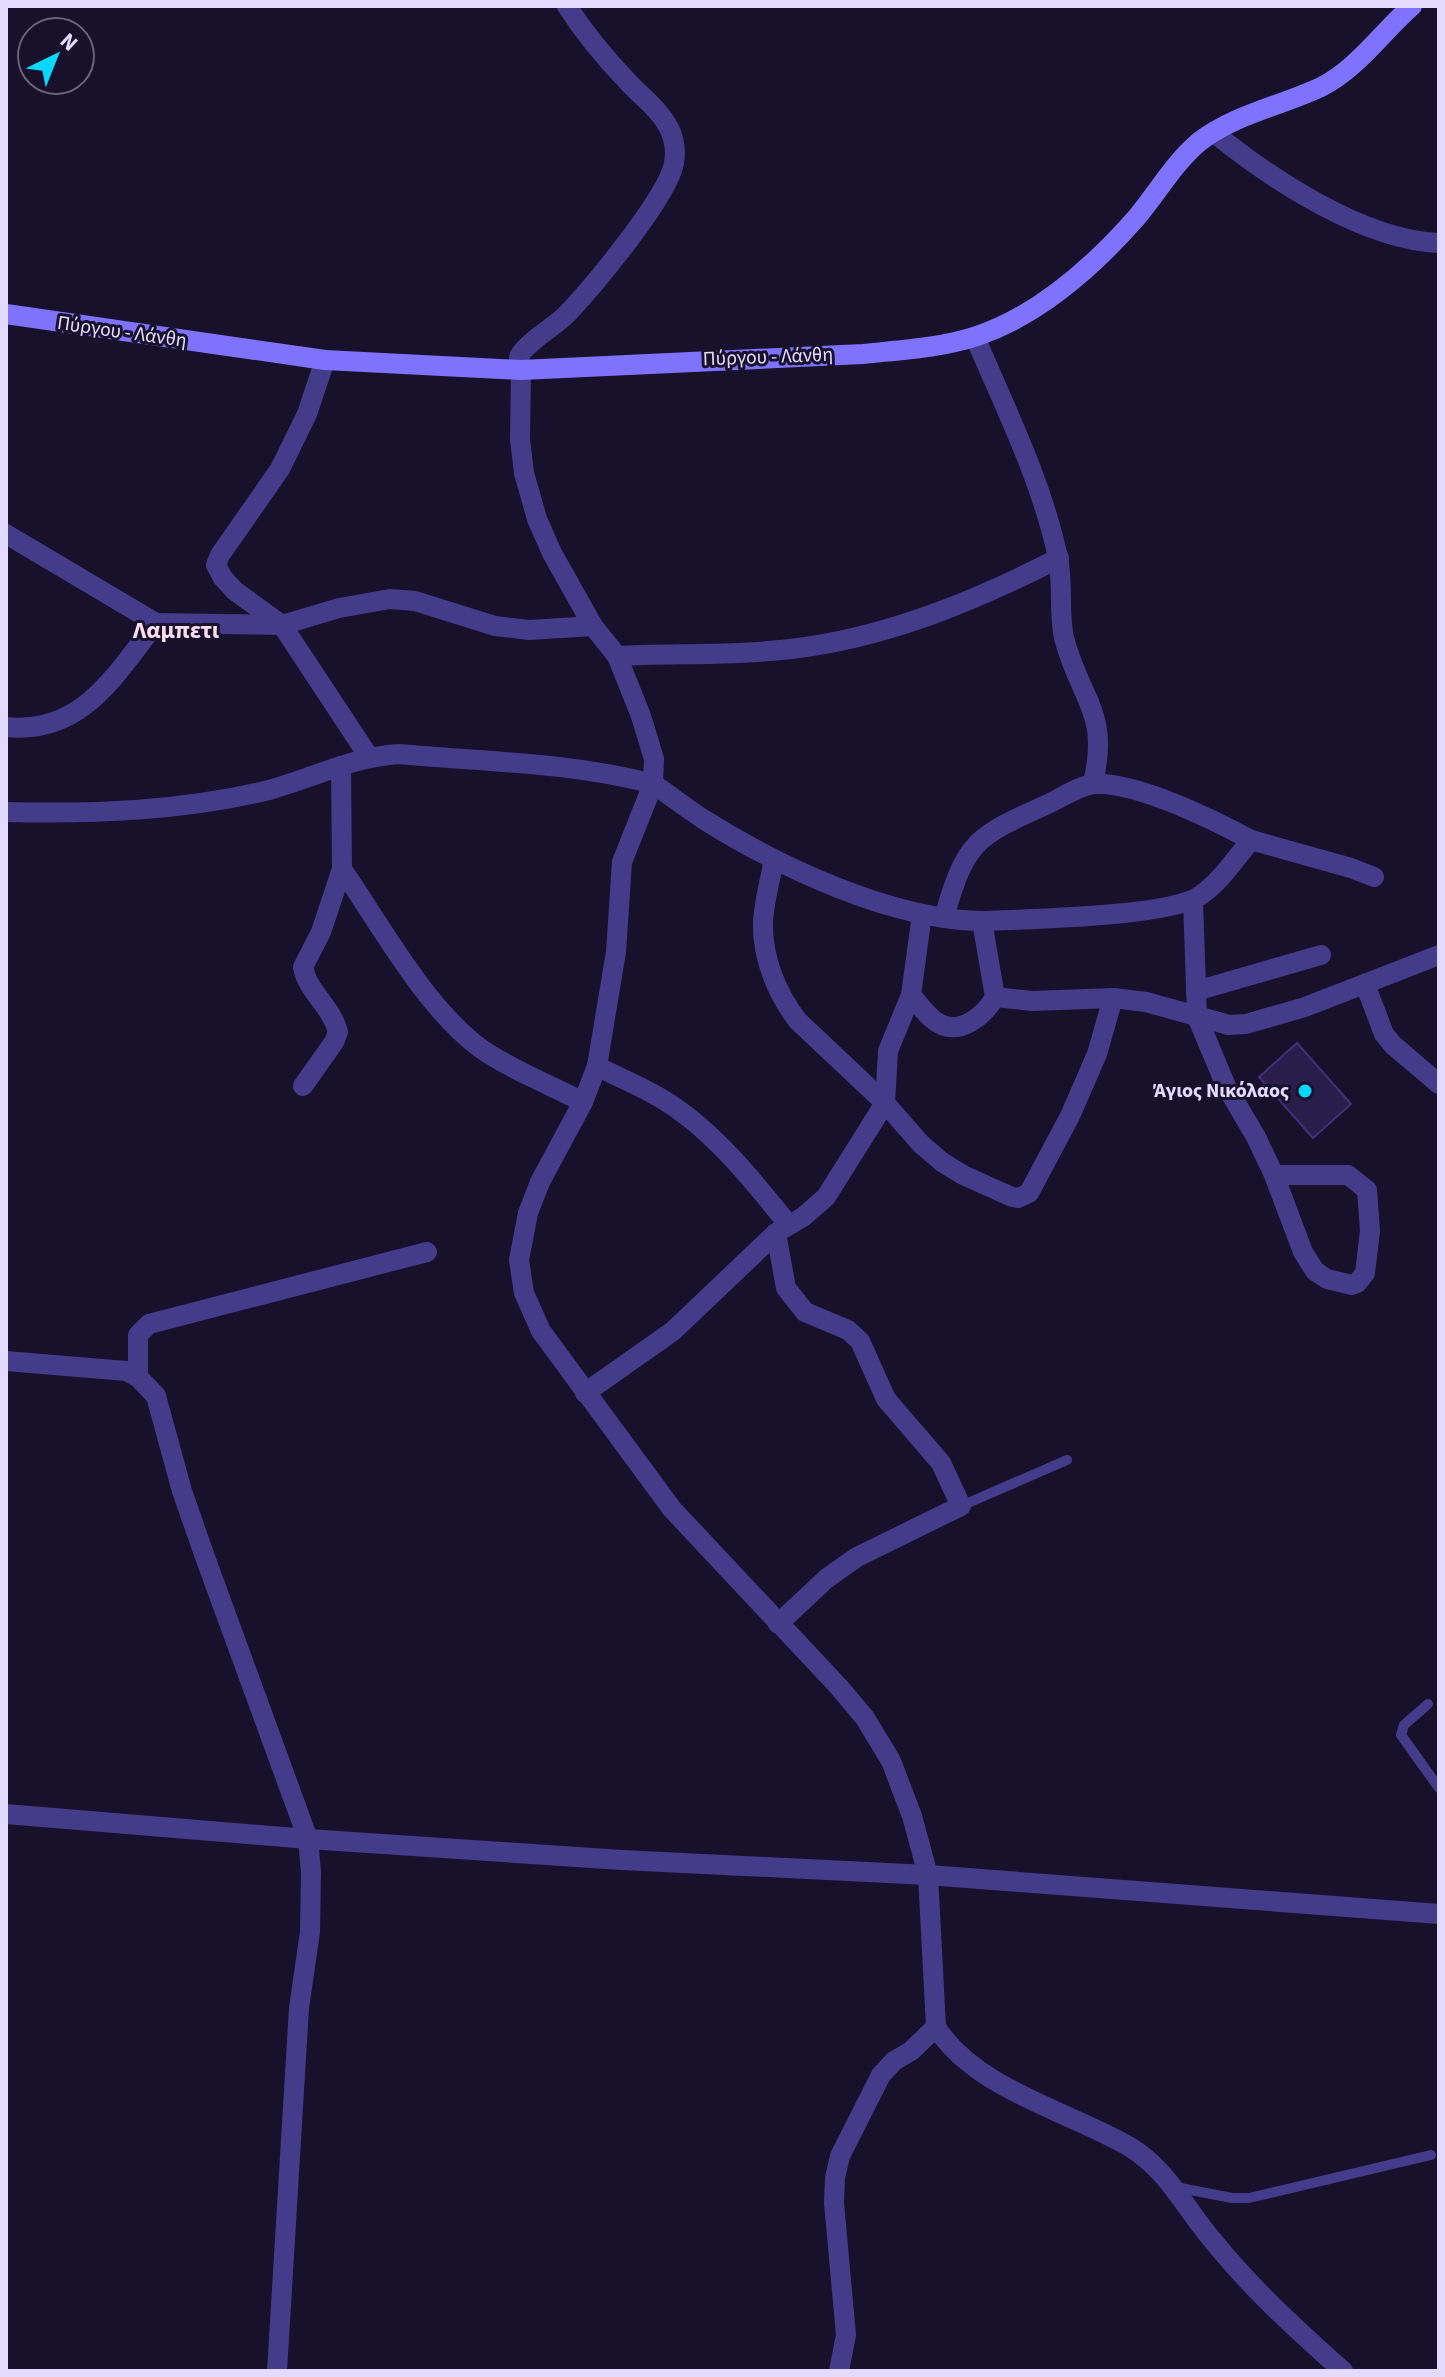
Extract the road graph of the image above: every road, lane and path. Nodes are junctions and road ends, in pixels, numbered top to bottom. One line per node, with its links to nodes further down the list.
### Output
1 (567, 6): 8 (street)
2 (1412, 6): 3 (main road, Πύργου - Λάνθη)
3 (1213, 132): 4 (street); 6 (main road, Πύργου - Λάνθη)
4 (1439, 243)
5 (6, 314): 7 (main road, Πύργου - Λάνθη)
6 (975, 337): 8 (main road, Πύργου - Λάνθη); 10 (street)
7 (325, 360): 8 (main road, Πύργου - Λάνθη); 12 (street)
8 (521, 370): 13 (street)
9 (6, 534): 11 (street)
10 (1059, 558): 14 (street); 18 (street)
11 (156, 623): 12 (street); 15 (street)
12 (282, 625): 13 (street); 16 (street)
13 (593, 626): 14 (street)
14 (617, 656): 19 (street)
15 (6, 727)
16 (369, 757): 17 (street); 19 (street)
17 (341, 766): 20 (street); 23 (street)
18 (1093, 783): 21 (street); 27 (street)
19 (653, 784): 22 (street); 37 (street)
20 (6, 812)
21 (1251, 840): 24 (street); 25 (street)
22 (774, 860): 26 (street); 41 (street)
23 (342, 869): 39 (street); 40 (street)
24 (1374, 877)
25 (1193, 900): 28 (street); 32 (street)
26 (922, 914): 27 (street); 33 (street)
27 (944, 918): 28 (street)
28 (982, 921): 34 (street)
29 (1321, 955): 32 (street)
30 (1439, 955): 31 (street)
31 (1365, 984): 36 (street); 38 (street)
32 (1196, 991): 36 (street)
33 (911, 995): 34 (street); 41 (street)
34 (995, 997): 35 (street)
35 (1113, 998): 36 (street); 41 (street)
36 (1197, 1017): 42 (street)
37 (597, 1066): 40 (street); 43 (street)
38 (1439, 1084)
39 (303, 1086)
40 (583, 1102): 47 (street)
41 (885, 1103): 43 (street)
42 (1274, 1175): 42 (street)
43 (782, 1228): 47 (street); 49 (street)
44 (427, 1252): 46 (street)
45 (6, 1361): 46 (street)
46 (138, 1377): 54 (street)
47 (585, 1393): 50 (street)
48 (1067, 1460): 49 (lane)
49 (961, 1506): 50 (street)
50 (778, 1624): 55 (street)
51 (1428, 1704): 52 (lane)
52 (1439, 1788)
53 (6, 1814): 54 (street)
54 (308, 1839): 55 (street); 60 (street)
55 (928, 1875): 56 (street); 57 (street)
56 (1439, 1914)
57 (936, 2027): 59 (street); 61 (street)
58 (1431, 2155): 59 (lane)
59 (1173, 2186): 62 (street)
60 (277, 2371)
61 (839, 2371)
62 (1343, 2371)

